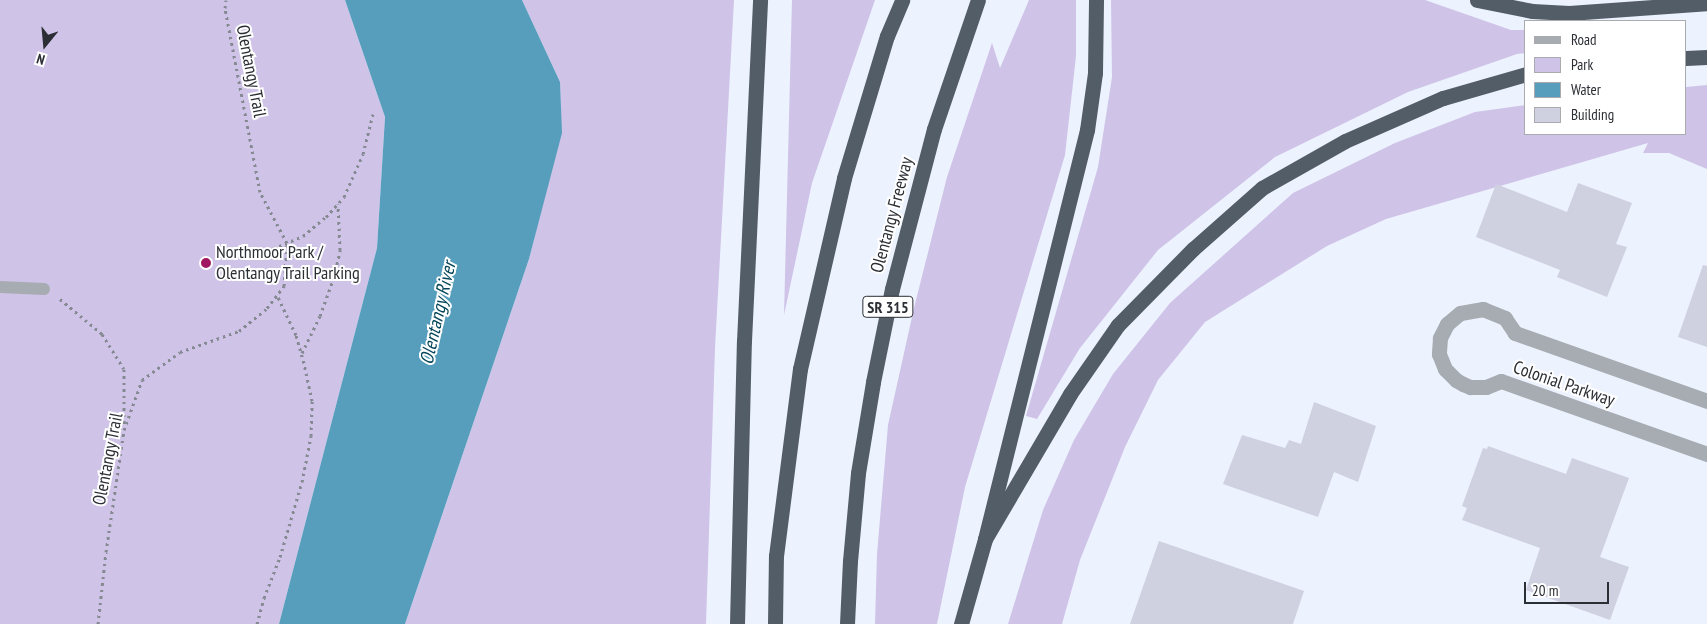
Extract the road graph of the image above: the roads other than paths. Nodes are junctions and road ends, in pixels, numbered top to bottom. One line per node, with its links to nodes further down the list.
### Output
1 (760, 0): 15 (highway)
2 (902, 0): 16 (highway)
3 (978, 0): 17 (highway, Olentangy Freeway / SR 315)
4 (1096, 0): 14 (highway)
5 (1477, 0): 6 (highway)
6 (1707, 3)
7 (1707, 57): 8 (highway)
8 (1687, 58)
9 (1524, 75): 14 (highway)
10 (0, 287): 11 (lane)
11 (44, 289)
12 (1707, 401): 13 (street, Colonial Parkway)
13 (1707, 454)
14 (985, 538): 18 (highway)
15 (737, 624)
16 (775, 624)
17 (847, 624)
18 (961, 624)

